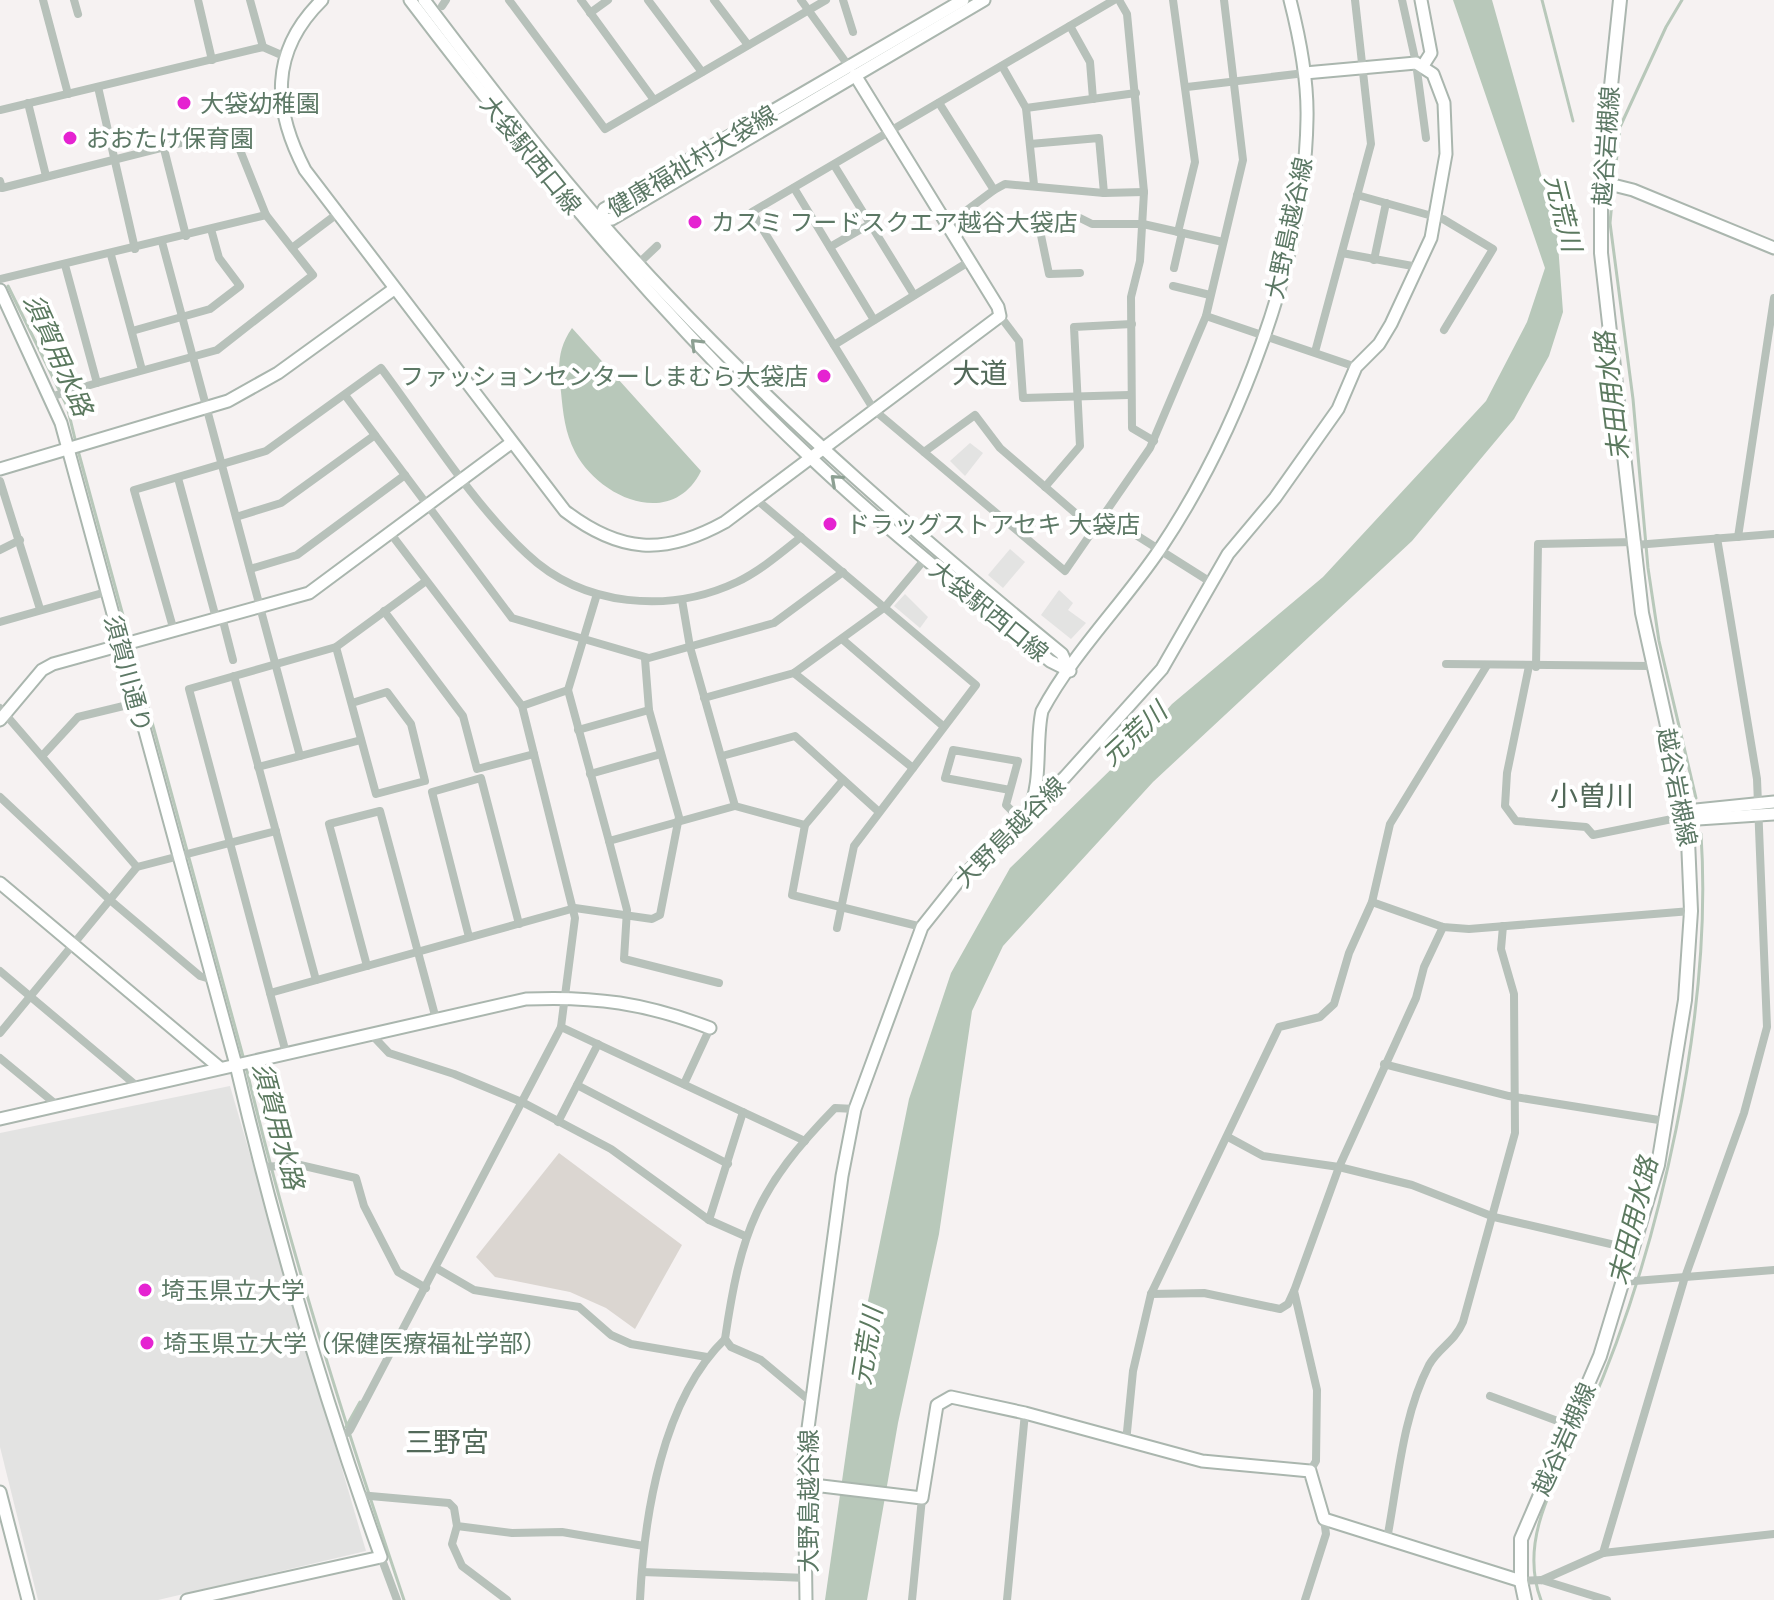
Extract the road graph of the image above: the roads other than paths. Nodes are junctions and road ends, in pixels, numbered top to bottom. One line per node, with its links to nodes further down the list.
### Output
1 (43, 0): 45 (street)
2 (74, 0): 28 (street)
3 (198, 0): 34 (street)
4 (250, 0): 32 (street)
5 (322, 0): 33 (street)
6 (410, 0): 71 (street, 大袋駅西口線)
7 (424, 0): 71 (street, 大袋駅西口線)
8 (509, 0): 47 (street)
9 (581, 0): 27 (street)
10 (608, 0): 27 (street)
11 (648, 0): 39 (street)
12 (714, 0): 31 (street)
13 (801, 0): 26 (street)
14 (826, 0): 26 (street)
15 (843, 0): 30 (street)
16 (963, 0): 38 (street, 健康福祉村大袋線)
17 (984, 0): 38 (street, 健康福祉村大袋線)
18 (1117, 0): 29 (street); 44 (street)
19 (1173, 0): 43 (street)
20 (1224, 0): 41 (street)
21 (1290, 0): 40 (street, 大野島越谷線)
22 (1355, 0): 37 (street)
23 (1402, 0): 35 (street)
24 (1421, 0): 35 (street, 大野島越谷線)
25 (1620, 0): 60 (main road, 越谷岩槻線)
26 (808, 10): 31 (street); 38 (street)
27 (590, 13): 47 (street)
28 (78, 14)
29 (1070, 26): 36 (street); 46 (street)
30 (853, 32)
31 (748, 45): 39 (street)
32 (263, 47): 33 (street); 34 (street)
33 (286, 57): 68 (street)
34 (212, 60): 42 (street)
35 (1420, 64): 37 (street); 52 (street, 大野島越谷線); 52 (street)
36 (1002, 66): 49 (street); 50 (street)
37 (1361, 68): 40 (street); 66 (street)
38 (852, 71): 53 (street); 71 (street, 健康福祉村大袋線)
39 (702, 72): 47 (street)
40 (1305, 73): 41 (street); 108 (street, 大野島越谷線)
41 (1234, 82): 43 (street); 79 (street)
42 (98, 87): 45 (street); 56 (street)
43 (1187, 87): 76 (street)
44 (1136, 93): 46 (street); 64 (street)
45 (68, 94): 48 (street)
46 (1093, 99): 50 (street)
47 (654, 100)
48 (28, 103): 51 (street); 58 (street)
49 (939, 103): 53 (street); 63 (street)
50 (1026, 108): 54 (street)
51 (0, 110)
52 (1446, 130): 70 (street, 大野島越谷線)
53 (890, 131): 57 (street); 74 (street)
54 (1030, 144): 61 (street); 65 (street)
55 (163, 145): 56 (street); 69 (street); 77 (street)
56 (114, 158): 58 (street); 84 (street)
57 (834, 165): 62 (street); 72 (street)
58 (46, 176): 59 (street)
59 (0, 181)
60 (1609, 184): 83 (street); 146 (main road, 越谷岩槻線)
61 (1034, 185): 63 (street); 65 (street)
62 (794, 188): 81 (street); 109 (street)
63 (994, 190): 74 (street)
64 (1144, 192): 65 (street); 73 (street)
65 (1104, 193)
66 (1357, 195): 67 (street); 85 (street)
67 (1386, 203): 70 (street); 87 (street)
68 (337, 214): 82 (street); 96 (street)
69 (266, 215): 75 (street); 82 (street)
70 (1436, 216): 91 (street, 大野島越谷線); 106 (street)
71 (594, 223): 89 (street, 大袋駅西口線); 127 (street, 大袋駅西口線, one-way to 71)
72 (870, 224): 81 (street); 98 (street)
73 (1143, 224): 76 (street); 93 (street); 105 (street)
74 (947, 225): 88 (street)
75 (211, 229): 77 (street); 103 (street)
76 (1180, 233): 79 (street); 92 (street)
77 (186, 236): 78 (street)
78 (162, 242): 84 (street); 103 (street)
79 (1223, 242): 99 (street)
80 (657, 246): 89 (street)
81 (830, 247): 104 (street)
82 (292, 248): 111 (street)
83 (1774, 248)
84 (135, 249): 86 (street)
85 (1342, 253): 87 (street); 110 (street)
86 (111, 255): 90 (street); 107 (street)
87 (1374, 260): 91 (street)
88 (970, 261): 98 (street); 101 (street)
89 (639, 263): 125 (street, 大袋駅西口線)
90 (65, 265): 94 (street); 114 (street)
91 (1418, 267): 112 (street, 大野島越谷線)
92 (1174, 268)
93 (1080, 273)
94 (0, 279)
95 (1173, 286): 99 (street)
96 (394, 289): 119 (street); 123 (street)
97 (0, 290): 117 (street, 須賀川通り)
98 (914, 295): 104 (street)
99 (1210, 295): 102 (street)
100 (1774, 298): 143 (street)
101 (1000, 316): 118 (street); 120 (street)
102 (1206, 316): 108 (street); 122 (street)
103 (181, 317): 107 (street); 111 (street)
104 (874, 320): 109 (street)
105 (1132, 324): 116 (street); 118 (street)
106 (1444, 330)
107 (132, 331): 113 (street)
108 (1265, 335): 110 (street); 148 (street, 大野島越谷線)
109 (834, 345): 120 (street)
110 (1315, 352): 112 (street)
111 (192, 356): 113 (street); 119 (street)
112 (1356, 367): 153 (street, 大野島越谷線)
113 (142, 370): 114 (street)
114 (97, 383): 117 (street)
115 (345, 395): 121 (street); 128 (street); 132 (street)
116 (1129, 395): 118 (street); 122 (street)
117 (50, 397): 124 (street, 須賀川通り)
118 (1078, 397): 134 (street)
119 (207, 409): 124 (street); 128 (street)
120 (874, 410): 125 (street); 126 (street)
121 (375, 435): 130 (street); 138 (street)
122 (1154, 441): 137 (street)
123 (511, 443): 132 (street); 135 (street)
124 (68, 449): 129 (street); 154 (street, 須賀川通り)
125 (822, 450): 127 (street); 176 (street, 大袋駅西口線)
126 (924, 452): 134 (street); 139 (street)
127 (811, 458): 135 (street); 149 (street, 大袋駅西口線, one-way to 127)
128 (222, 465): 131 (street); 138 (street)
129 (0, 469)
130 (405, 475): 136 (street); 150 (street)
131 (178, 478): 161 (street); 163 (street)
132 (464, 478): 136 (street); 155 (street)
133 (0, 481): 145 (street)
134 (1045, 487): 139 (street)
135 (757, 500): 142 (street)
136 (427, 505): 140 (street); 165 (street)
137 (1106, 516): 139 (street); 148 (street)
138 (236, 517): 150 (street)
139 (1095, 530)
140 (391, 534): 152 (street); 157 (street)
141 (1774, 534): 143 (street)
142 (801, 537): 151 (street); 156 (street)
143 (1738, 537): 144 (street)
144 (1717, 538): 146 (street); 202 (street)
145 (20, 540): 147 (street); 159 (street)
146 (1641, 544): 173 (street); 174 (main road, 越谷岩槻線)
147 (0, 550)
148 (1160, 550): 153 (street); 176 (street, 大野島越谷線)
149 (925, 559): 158 (street); 176 (street, 大袋駅西口線)
150 (250, 569): 157 (street)
151 (843, 572): 158 (street); 168 (street)
152 (426, 581): 160 (street); 183 (street)
153 (1212, 583): 207 (street, 大野島越谷線)
154 (106, 592): 159 (street); 166 (street, 須賀川通り)
155 (597, 594): 156 (street); 165 (street)
156 (682, 600): 168 (street)
157 (260, 606): 161 (street); 171 (street)
158 (885, 607): 164 (street); 186 (street)
159 (40, 609): 162 (street)
160 (384, 611): 167 (street); 189 (street)
161 (219, 618): 163 (street); 170 (street)
162 (0, 622)
163 (174, 631): 166 (street)
164 (842, 639): 177 (street); 186 (street)
165 (581, 641): 169 (street); 179 (street)
166 (121, 646): 181 (street, 須賀川通り); 185 (street)
167 (336, 647): 171 (street); 182 (street)
168 (690, 647): 169 (street); 180 (street)
169 (645, 659): 184 (street)
170 (233, 660)
171 (275, 664): 178 (street); 192 (street)
172 (1446, 664): 175 (street)
173 (1532, 666): 174 (street); 175 (street); 205 (street)
174 (1651, 666): 205 (main road, 越谷岩槻線)
175 (1486, 667): 216 (street)
176 (1070, 671): 207 (street, 大野島越谷線)
177 (794, 673): 180 (street); 195 (street)
178 (234, 676): 194 (street); 211 (street)
179 (568, 690): 183 (street); 187 (street)
180 (704, 698): 193 (street)
181 (136, 703): 191 (street); 212 (street, 須賀川通り)
182 (352, 703): 188 (street); 188 (street)
183 (522, 706): 189 (street)
184 (649, 710): 187 (street); 190 (street)
185 (2, 713): 191 (street)
186 (943, 726): 195 (street)
187 (578, 730): 196 (street)
188 (361, 740): 192 (street)
189 (534, 754): 217 (street)
190 (661, 754): 196 (street); 206 (street)
191 (43, 755): 213 (street)
192 (300, 756): 194 (street)
193 (722, 756): 197 (street); 201 (street)
194 (258, 767): 209 (street)
195 (913, 768): 203 (street)
196 (590, 774): 210 (street)
197 (843, 780): 203 (street); 208 (street)
198 (1010, 790): 198 (street); 207 (street)
199 (0, 797): 215 (street)
200 (1774, 802): 202 (street)
201 (735, 806): 206 (street); 208 (street)
202 (1759, 809): 204 (street); 205 (street); 270 (street)
203 (879, 812): 218 (street)
204 (1774, 814)
205 (1687, 816): 219 (main road, 越谷岩槻線)
206 (679, 822): 210 (street); 220 (street)
207 (1022, 822): 223 (street, 大野島越谷線)
208 (805, 825): 218 (street)
209 (276, 831): 211 (street); 232 (street)
210 (609, 841): 220 (street)
211 (230, 842): 212 (street); 234 (street)
212 (178, 857): 213 (street); 231 (street, 須賀川通り)
213 (137, 867): 215 (street)
214 (0, 883): 227 (street)
215 (110, 900): 227 (street); 231 (street)
216 (1372, 902): 224 (street); 259 (street)
217 (575, 908): 220 (street); 221 (street); 236 (street)
218 (842, 908): 223 (street); 225 (street)
219 (1691, 911): 222 (street); 257 (main road, 越谷岩槻線)
220 (628, 915): 233 (street)
221 (519, 924): 226 (street); 226 (street)
222 (1503, 926): 224 (street); 251 (street)
223 (922, 927): 254 (street, 大野島越谷線)
224 (1443, 927): 245 (street)
225 (837, 928)
226 (469, 937): 228 (street)
227 (73, 945): 235 (street); 247 (street)
228 (419, 952): 229 (street); 229 (street); 237 (street)
229 (367, 966): 232 (street)
230 (0, 971): 235 (street)
231 (210, 979): 246 (street, 須賀川通り)
232 (316, 980): 234 (street)
233 (719, 983)
234 (270, 993): 243 (street)
235 (31, 997): 240 (street); 250 (street)
236 (566, 997): 237 (street); 238 (street); 239 (street)
237 (436, 1019): 241 (street)
238 (561, 1027): 242 (street); 252 (street)
239 (710, 1028): 248 (street)
240 (0, 1033)
241 (371, 1034): 243 (street); 252 (street)
242 (598, 1044): 248 (street); 249 (street)
243 (286, 1053): 246 (street)
244 (0, 1058): 253 (street)
245 (1384, 1064): 251 (street); 263 (street)
246 (236, 1065): 247 (street); 262 (street, 須賀川通り)
247 (220, 1068): 250 (street)
248 (684, 1084): 255 (street)
249 (577, 1085): 258 (street); 261 (street)
250 (138, 1087): 253 (street)
251 (1513, 1097): 257 (street); 264 (street)
252 (524, 1103): 258 (street); 268 (street)
253 (58, 1106): 256 (street)
254 (855, 1109): 260 (street); 278 (street, 大野島越谷線)
255 (743, 1112): 260 (street); 261 (street)
256 (0, 1119)
257 (1665, 1121): 267 (main road, 越谷岩槻線)
258 (558, 1122): 265 (street)
259 (1228, 1137): 263 (street); 274 (street)
260 (805, 1141): 266 (street)
261 (728, 1164): 265 (street)
262 (260, 1167): 272 (street); 281 (street, 須賀川通り)
263 (1339, 1167): 264 (street); 273 (street)
264 (1494, 1217): 267 (street); 291 (street)
265 (709, 1220): 266 (street)
266 (745, 1236): 275 (street)
267 (1632, 1249): 271 (main road, 越谷岩槻線)
268 (436, 1268): 272 (street); 276 (street)
269 (1774, 1270): 270 (street)
270 (1684, 1280): 271 (street); 293 (street)
271 (1632, 1282): 280 (main road, 越谷岩槻線)
272 (426, 1288): 281 (street)
273 (1294, 1291): 274 (street); 283 (street)
274 (1151, 1294): 282 (street)
275 (725, 1339): 276 (street); 278 (street)
276 (707, 1357): 292 (street)
277 (1490, 1396): 280 (street)
278 (810, 1401): 284 (street, 大野島越谷線)
279 (1025, 1413): 282 (street); 287 (street); 305 (street)
280 (1572, 1426): 297 (main road, 越谷岩槻線)
281 (340, 1439): 286 (street, 須賀川通り)
282 (1126, 1442): 283 (street)
283 (1310, 1471): 288 (street)
284 (805, 1484): 287 (street); 296 (street, 大野島越谷線)
285 (0, 1492): 298 (street)
286 (359, 1495): 289 (street); 294 (street, 須賀川通り)
287 (922, 1498): 304 (street)
288 (1324, 1519): 291 (street); 306 (street)
289 (457, 1526): 292 (street); 301 (street)
290 (1774, 1534): 293 (street)
291 (1387, 1539): 297 (street)
292 (644, 1546): 295 (street)
293 (1603, 1553): 297 (street)
294 (381, 1557): 299 (street); 300 (street)
295 (642, 1572): 296 (street); 302 (street)
296 (807, 1578): 303 (street, 大野島越谷線)
297 (1533, 1580): 307 (main road, 越谷岩槻線); 308 (street)
298 (28, 1600)
299 (187, 1600)
300 (397, 1600)
301 (507, 1600)
302 (640, 1600)
303 (806, 1600)
304 (912, 1600)
305 (1007, 1600)
306 (1305, 1600)
307 (1525, 1600)
308 (1607, 1600)

